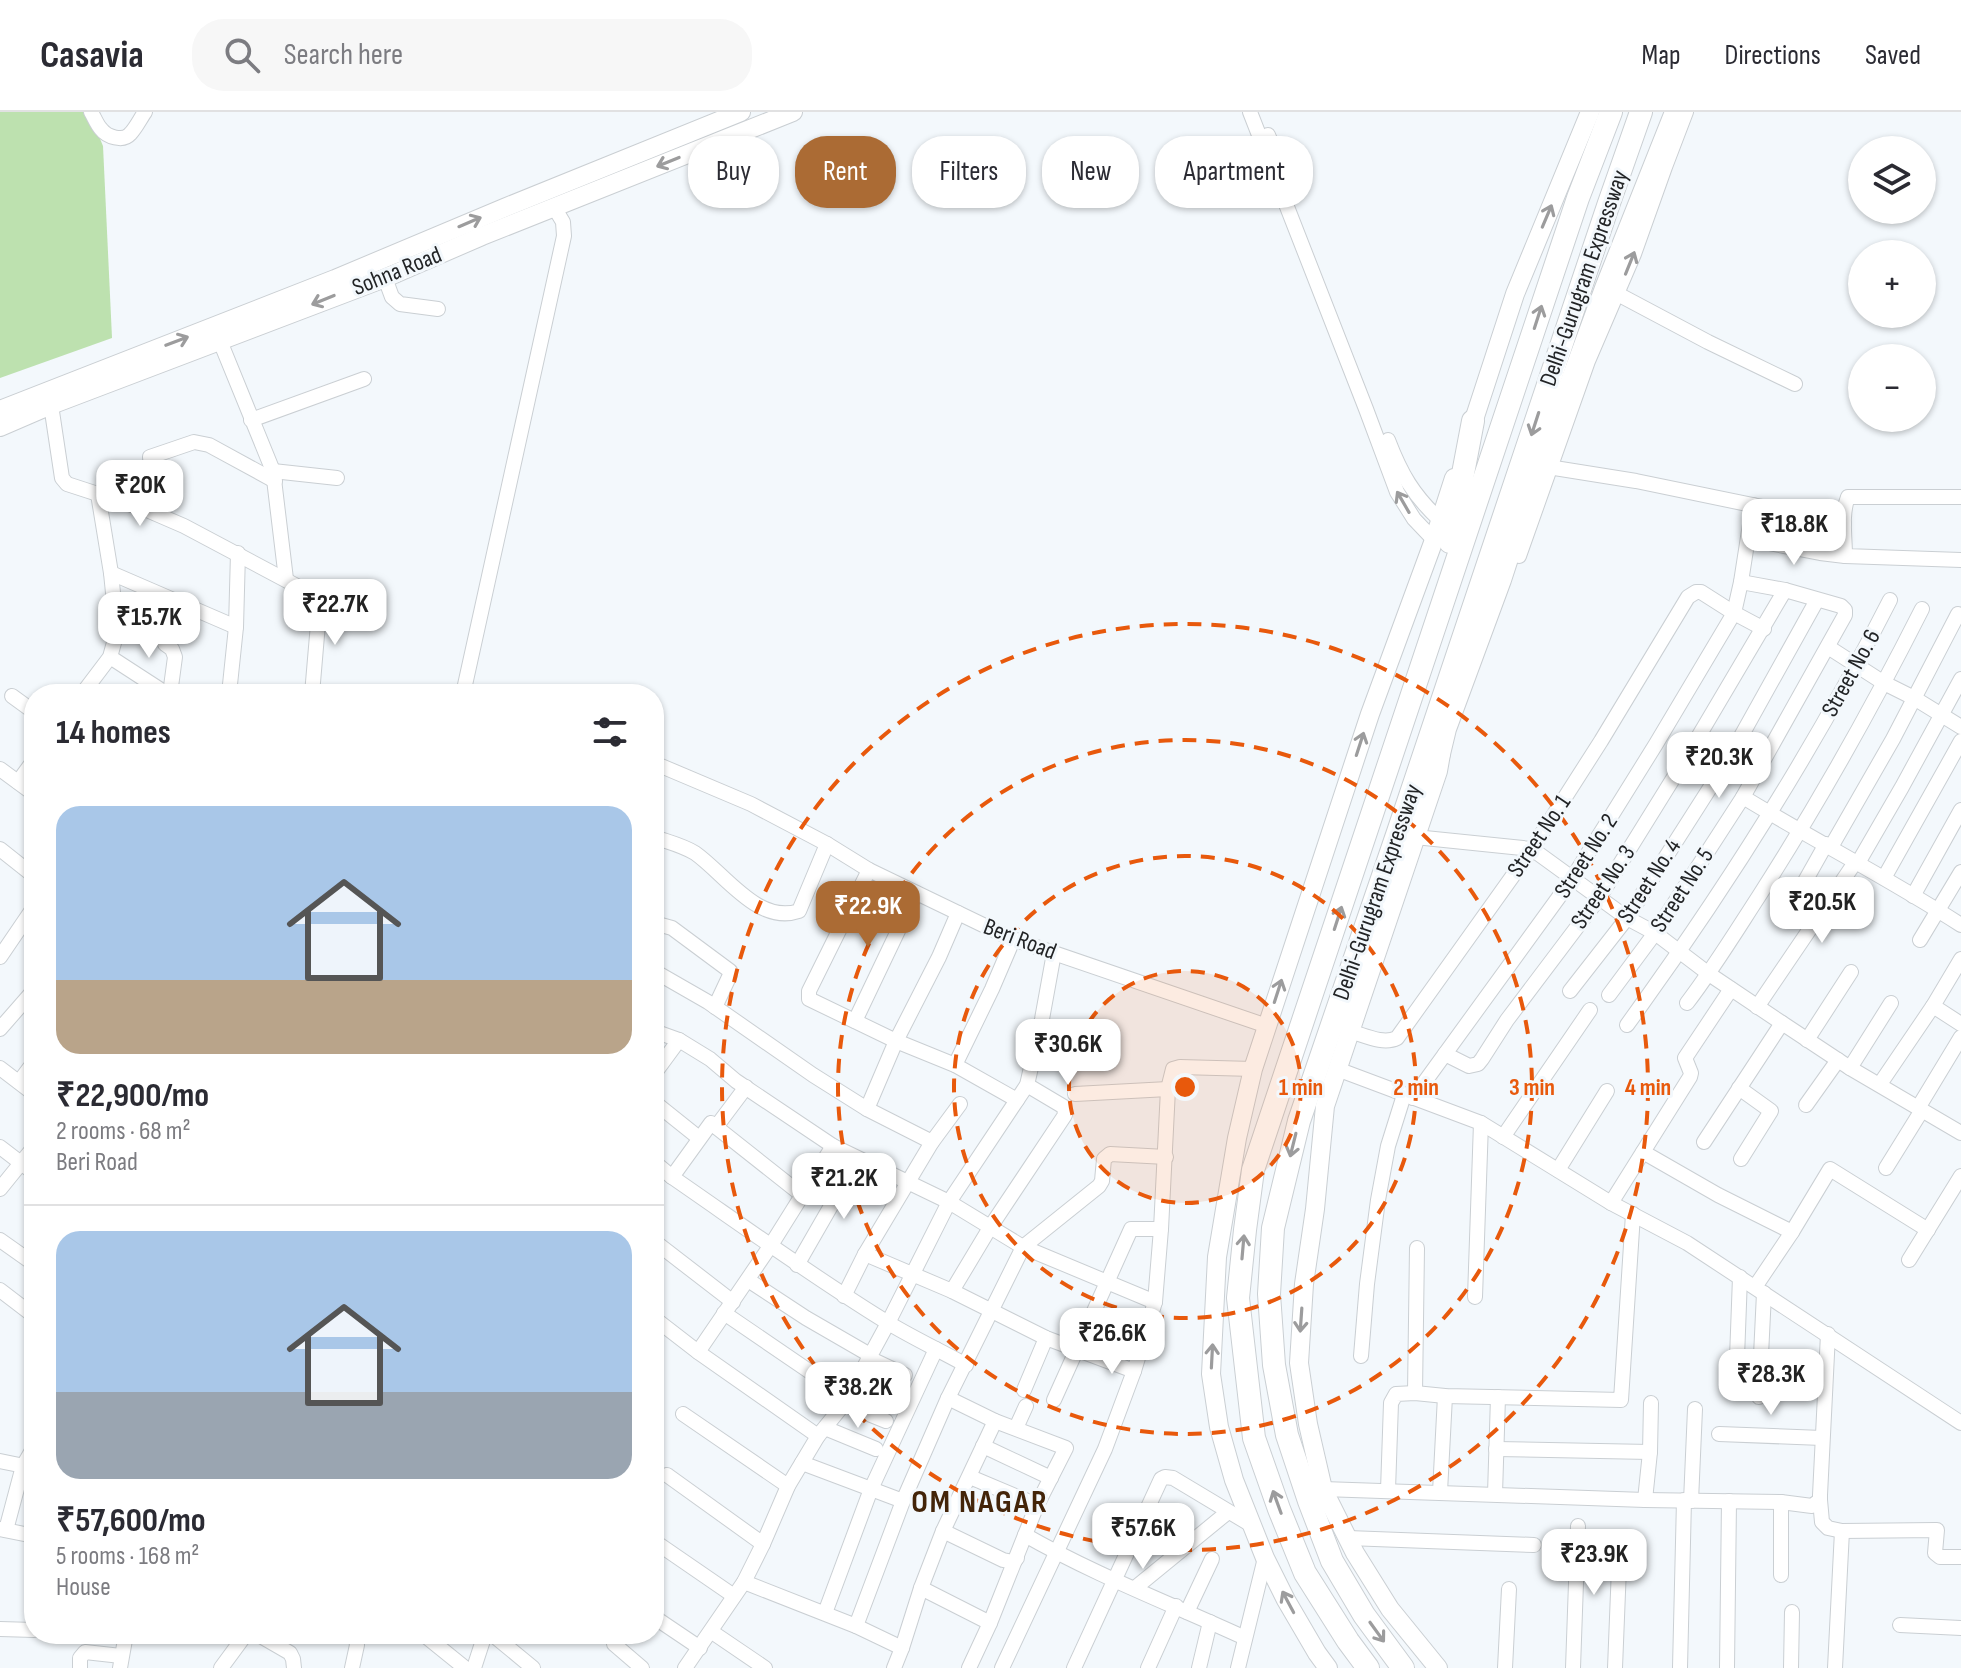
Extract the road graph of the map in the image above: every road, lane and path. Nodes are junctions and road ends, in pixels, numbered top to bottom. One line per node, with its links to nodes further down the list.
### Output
1 (91, 112): 2 (street)
2 (145, 112)
3 (741, 112): 17 (main road, Sohna Road, one-way to 3)
4 (793, 112): 12 (main road, Sohna Road, one-way to 12)
5 (1250, 112): 35 (street, one-way to 5)
6 (1259, 112): 32 (street)
7 (1590, 112): 23 (main road, one-way to 7)
8 (1611, 112): 67 (highway, Delhi-Gurugram Expressway, one-way to 8)
9 (1641, 112): 74 (highway, Delhi-Gurugram Expressway, one-way to 74)
10 (1674, 112): 14 (main road)
11 (1686, 112): 14 (street, one-way to 11)
12 (554, 207): 13 (main road, Sohna Road); 61 (street)
13 (385, 278): 15 (street); 16 (main road, Sohna Road, one-way to 16)
14 (1611, 290): 19 (street); 25 (main road)
15 (438, 309)
16 (220, 341): 17 (main road, Sohna Road); 22 (street)
17 (149, 360): 20 (main road, Sohna Road); 21 (main road, Sohna Road)
18 (364, 379): 22 (street)
19 (1795, 384)
20 (51, 405): 24 (main road, Sohna Road); 28 (street)
21 (0, 410)
22 (251, 420): 26 (street)
23 (1473, 421): 32 (main road); 67 (highway)
24 (0, 427)
25 (1545, 466): 30 (street); 69 (main road)
26 (274, 476): 27 (street); 31 (street); 40 (street)
27 (337, 478)
28 (98, 494): 31 (street); 39 (street)
29 (1961, 497): 33 (street)
30 (1753, 505): 33 (street); 34 (street, Street No. 2)
31 (155, 513): 36 (street)
32 (1440, 520): 35 (main road)
33 (1844, 524): 37 (street)
34 (1748, 539): 37 (street); 41 (street, Street No. 2)
35 (1434, 540): 128 (main road, one-way to 35)
36 (238, 553): 40 (street); 48 (street)
37 (1845, 556): 38 (street)
38 (1961, 560)
39 (111, 573): 48 (street); 52 (street)
40 (286, 579): 60 (street)
41 (1741, 582): 42 (street); 46 (street, Street No. 2)
42 (1785, 590): 43 (street); 49 (street, Street No. 3)
43 (1817, 600): 51 (street, Street No. 5); 98 (street, Street No. 4)
44 (1890, 600): 53 (street, Street No. 6)
45 (1922, 609): 55 (street)
46 (1734, 613): 49 (street); 85 (street, Street No. 1); 91 (street, Street No. 2)
47 (1958, 614): 63 (street)
48 (236, 627): 59 (street)
49 (1764, 629): 94 (street, Street No. 3)
50 (165, 644): 58 (street)
51 (1828, 647): 53 (street); 76 (street, Street No. 5)
52 (110, 657): 56 (street); 57 (street)
53 (1857, 665): 55 (street); 78 (street, Street No. 6)
54 (1961, 679): 65 (street)
55 (1884, 683): 63 (street); 79 (street)
56 (90, 684)
57 (150, 684)
58 (166, 684)
59 (230, 684)
60 (313, 684)
61 (465, 684)
62 (12, 696): 64 (street)
63 (1914, 698): 65 (street); 83 (street)
64 (24, 705)
65 (1941, 715): 66 (street); 86 (street)
66 (1961, 727)
67 (1398, 736): 334 (highway, Delhi-Gurugram Expressway, one-way to 67)
68 (1961, 741): 90 (street)
69 (1441, 754): 74 (main road); 80 (main road)
70 (664, 767): 82 (street, Beri Road)
71 (0, 769): 73 (street)
72 (24, 774): 73 (street)
73 (18, 782): 75 (street)
74 (1414, 784): 335 (highway, Delhi-Gurugram Expressway, one-way to 335)
75 (24, 786)
76 (1743, 797): 78 (street); 103 (street, Street No. 5)
77 (1961, 810): 93 (street)
78 (1771, 814): 79 (street); 107 (street, Street No. 6)
79 (1801, 831): 83 (street); 112 (street)
80 (1415, 837): 85 (street); 130 (main road)
81 (664, 840): 82 (street)
82 (827, 844): 88 (street, Beri Road)
83 (1829, 845): 86 (street); 95 (street)
84 (0, 849): 87 (street)
85 (1532, 849): 91 (street); 130 (street, Street No. 1)
86 (1857, 862): 90 (street); 122 (street)
87 (24, 868)
88 (869, 870): 92 (street, Beri Road); 124 (street)
89 (1961, 872): 96 (street)
90 (1884, 878): 93 (street)
91 (1572, 879): 94 (street); 136 (street, Street No. 2)
92 (916, 893): 97 (street, Beri Road); 124 (street)
93 (1913, 896): 96 (street)
94 (1599, 898): 98 (street); 136 (street, Street No. 3)
95 (1795, 899)
96 (1938, 910): 99 (street); 106 (street)
97 (958, 913): 105 (street, Beri Road); 135 (street)
98 (1627, 918): 103 (street); 115 (street, Street No. 4)
99 (1961, 925)
100 (24, 926): 104 (street)
101 (664, 926): 121 (street)
102 (0, 927): 104 (street)
103 (1655, 933): 107 (street); 116 (street, Street No. 5)
104 (17, 940): 109 (street)
105 (1013, 940): 108 (street, Beri Road); 139 (street)
106 (1920, 940)
107 (1680, 952): 112 (street); 127 (street, Street No. 6)
108 (1054, 953): 128 (street, Beri Road); 146 (street)
109 (0, 957)
110 (1961, 959): 120 (street)
111 (1851, 972): 134 (street)
112 (1709, 974): 114 (street); 118 (street)
113 (664, 977): 121 (street)
114 (1731, 989): 122 (street); 169 (street)
115 (1570, 991)
116 (1609, 995)
117 (24, 1001): 129 (street)
118 (1687, 1003)
119 (1891, 1003): 138 (street)
120 (1933, 1006): 126 (street); 145 (street)
121 (715, 1007): 157 (street)
122 (1757, 1007): 125 (street)
123 (1590, 1010): 163 (street)
124 (855, 1021): 135 (street)
125 (1782, 1023): 134 (street); 149 (street)
126 (1961, 1024)
127 (1627, 1025)
128 (1267, 1026): 141 (main road)
129 (0, 1029)
130 (1349, 1031): 142 (main road)
131 (664, 1035): 133 (street)
132 (1961, 1037): 158 (street)
133 (679, 1040): 137 (street); 148 (street)
134 (1807, 1040): 138 (street)
135 (896, 1041): 139 (street); 157 (street)
136 (1445, 1054): 153 (street, Street No. 2)
137 (664, 1060)
138 (1844, 1064): 145 (street); 156 (street)
139 (955, 1065): 154 (street)
140 (0, 1068): 144 (street)
141 (1253, 1069): 150 (street); 269 (main road, one-way to 141)
142 (1337, 1069): 153 (street); 257 (main road, one-way to 257)
143 (24, 1075): 144 (street)
144 (19, 1082): 147 (street)
145 (1880, 1084): 158 (street)
146 (1027, 1085): 154 (street); 186 (street)
147 (24, 1086)
148 (746, 1087): 161 (street); 167 (street)
149 (1739, 1088): 166 (street); 172 (street)
150 (1168, 1089): 152 (street); 170 (street)
151 (1607, 1091): 176 (street)
152 (1075, 1094)
153 (1408, 1096): 160 (street); 219 (street, Street No. 2)
154 (1017, 1100): 183 (street)
155 (960, 1104): 165 (street)
156 (1806, 1105)
157 (867, 1109): 165 (street)
158 (1920, 1109): 162 (street); 174 (street)
159 (664, 1110): 164 (street)
160 (1481, 1123): 163 (street); 207 (street)
161 (716, 1127): 164 (street); 182 (street)
162 (1960, 1130)
163 (1503, 1137): 176 (street)
164 (699, 1138): 179 (street)
165 (932, 1142): 180 (street)
166 (1704, 1142)
167 (833, 1146): 171 (street); 182 (street)
168 (0, 1147): 173 (street)
169 (1643, 1152): 184 (street); 189 (street)
170 (1166, 1157): 187 (street); 192 (street)
171 (858, 1159): 180 (street); 198 (street)
172 (1741, 1159)
173 (24, 1165)
174 (1886, 1168)
175 (664, 1170): 179 (street)
176 (1558, 1170): 184 (street)
177 (24, 1171): 181 (street)
178 (1961, 1176): 188 (street)
179 (672, 1177): 191 (street)
180 (907, 1182): 183 (street); 195 (street)
181 (0, 1189)
182 (802, 1195): 191 (street)
183 (949, 1202): 186 (street); 199 (street)
184 (1611, 1203): 185 (street)
185 (1633, 1214): 200 (street); 228 (street)
186 (991, 1226): 192 (street); 205 (street)
187 (1161, 1229): 202 (street); 208 (street)
188 (1928, 1230): 189 (street); 197 (street)
189 (1792, 1232): 204 (street)
190 (0, 1240): 196 (street)
191 (771, 1245): 198 (street); 201 (street)
192 (1023, 1247): 202 (street); 211 (street)
193 (1417, 1248): 226 (street)
194 (664, 1250): 209 (street)
195 (865, 1254): 199 (street); 206 (street)
196 (24, 1257)
197 (1909, 1260)
198 (797, 1265): 206 (street)
199 (911, 1275): 205 (street); 212 (street)
200 (1740, 1277): 204 (street); 221 (street)
201 (748, 1280): 209 (street); 220 (street)
202 (1106, 1282): 208 (street); 217 (street)
203 (0, 1290): 210 (street)
204 (1759, 1290): 214 (street); 229 (street)
205 (952, 1291): 211 (street)
206 (844, 1296): 212 (street)
207 (1475, 1297)
208 (1155, 1302): 223 (street)
209 (728, 1307): 218 (street); 231 (street)
210 (24, 1308)
211 (993, 1310): 215 (street); 222 (street)
212 (888, 1323): 216 (street); 220 (street)
213 (664, 1326): 218 (street)
214 (1828, 1334): 239 (street); 243 (street)
215 (1046, 1338): 217 (street); 225 (street)
216 (936, 1349): 222 (street); 256 (street)
217 (1077, 1349): 223 (street); 232 (street)
218 (698, 1352): 241 (street)
219 (1361, 1356)
220 (869, 1357): 224 (street); 231 (street)
221 (1737, 1358)
222 (966, 1365): 230 (street)
223 (1134, 1371): 281 (street)
224 (905, 1375)
225 (1024, 1390)
226 (1415, 1393): 227 (street); 258 (street)
227 (1445, 1396): 228 (street); 259 (street)
228 (1498, 1397): 246 (street)
229 (1759, 1397)
230 (948, 1398): 238 (street); 264 (street)
231 (846, 1400): 237 (street); 241 (street)
232 (1054, 1400)
233 (1651, 1403): 247 (street)
234 (1026, 1406): 240 (street)
235 (1695, 1409): 262 (street)
236 (683, 1414): 255 (street)
237 (886, 1421)
238 (995, 1421): 240 (street); 244 (street)
239 (1961, 1423)
240 (1016, 1428): 254 (street)
241 (822, 1432): 245 (street); 249 (street)
242 (1719, 1434): 243 (street)
243 (1822, 1438): 263 (street)
244 (983, 1446): 253 (street); 254 (street)
245 (876, 1449)
246 (1496, 1449): 247 (street); 260 (street)
247 (1650, 1452): 261 (street)
248 (0, 1461): 250 (street)
249 (802, 1463): 255 (street); 256 (street)
250 (24, 1466)
251 (667, 1475): 278 (street)
252 (24, 1477): 271 (street)
253 (970, 1477): 267 (street); 272 (street)
254 (1051, 1478): 267 (street)
255 (788, 1486): 278 (street)
256 (871, 1489): 264 (street); 295 (street)
257 (1323, 1489): 258 (street); 276 (main road)
258 (1388, 1490): 259 (street)
259 (1440, 1492): 260 (street)
260 (1495, 1494): 261 (street)
261 (1645, 1500): 262 (street)
262 (1688, 1500): 265 (street); 340 (street)
263 (1820, 1500): 266 (street); 273 (street)
264 (903, 1501): 300 (street)
265 (1729, 1501): 266 (street); 341 (street)
266 (1781, 1502): 286 (street)
267 (1037, 1505): 275 (street)
268 (1228, 1512): 269 (street); 287 (street); 290 (street)
269 (1253, 1526): 284 (main road)
270 (1578, 1526): 338 (street)
271 (3, 1529): 274 (street)
272 (943, 1531): 283 (street); 289 (street)
273 (1842, 1531): 282 (street); 343 (street)
274 (24, 1534)
275 (1025, 1535): 281 (street); 283 (street)
276 (1348, 1538): 279 (street); 336 (main road)
277 (1620, 1542): 339 (street)
278 (763, 1544): 288 (street)
279 (1534, 1545)
280 (664, 1548): 292 (street)
281 (1055, 1552): 287 (street); 328 (street)
282 (1961, 1557)
283 (1017, 1558): 297 (street)
284 (1265, 1558): 305 (street); 333 (main road, one-way to 284)
285 (1212, 1559): 293 (street)
286 (1781, 1575)
287 (1114, 1580): 290 (street); 329 (street)
288 (744, 1582): 292 (street); 295 (street)
289 (921, 1588): 297 (street); 314 (street)
290 (1135, 1588): 293 (street)
291 (1509, 1589): 337 (street)
292 (734, 1596): 304 (street)
293 (1182, 1609): 296 (street); 330 (street)
294 (1792, 1612): 342 (street)
295 (825, 1613): 300 (street)
296 (1210, 1622): 305 (street); 331 (street)
297 (990, 1623): 327 (street)
298 (664, 1624): 313 (street)
299 (1900, 1625): 301 (street)
300 (856, 1626): 314 (street)
301 (1961, 1628)
302 (0, 1629): 303 (street)
303 (24, 1630)
304 (712, 1632): 313 (street); 325 (street)
305 (1245, 1638): 332 (street)
306 (239, 1644): 317 (street)
307 (274, 1644): 318 (street)
308 (357, 1644): 319 (street)
309 (435, 1644): 320 (street)
310 (482, 1644): 321 (street)
311 (504, 1644): 322 (street)
312 (614, 1644): 323 (street)
313 (700, 1648): 324 (street)
314 (902, 1648): 326 (street)
315 (121, 1662): 316 (street)
316 (80, 1668)
317 (221, 1668)
318 (294, 1668)
319 (352, 1668)
320 (465, 1668)
321 (474, 1668)
322 (533, 1668)
323 (642, 1668)
324 (685, 1668)
325 (765, 1668)
326 (894, 1668)
327 (969, 1668)
328 (1002, 1668)
329 (1074, 1668)
330 (1149, 1668)
331 (1199, 1668)
332 (1238, 1668)
333 (1328, 1668)
334 (1368, 1668)
335 (1403, 1668)
336 (1438, 1668)
337 (1505, 1668)
338 (1573, 1668)
339 (1615, 1668)
340 (1680, 1668)
341 (1727, 1668)
342 (1791, 1668)
343 (1835, 1668)

